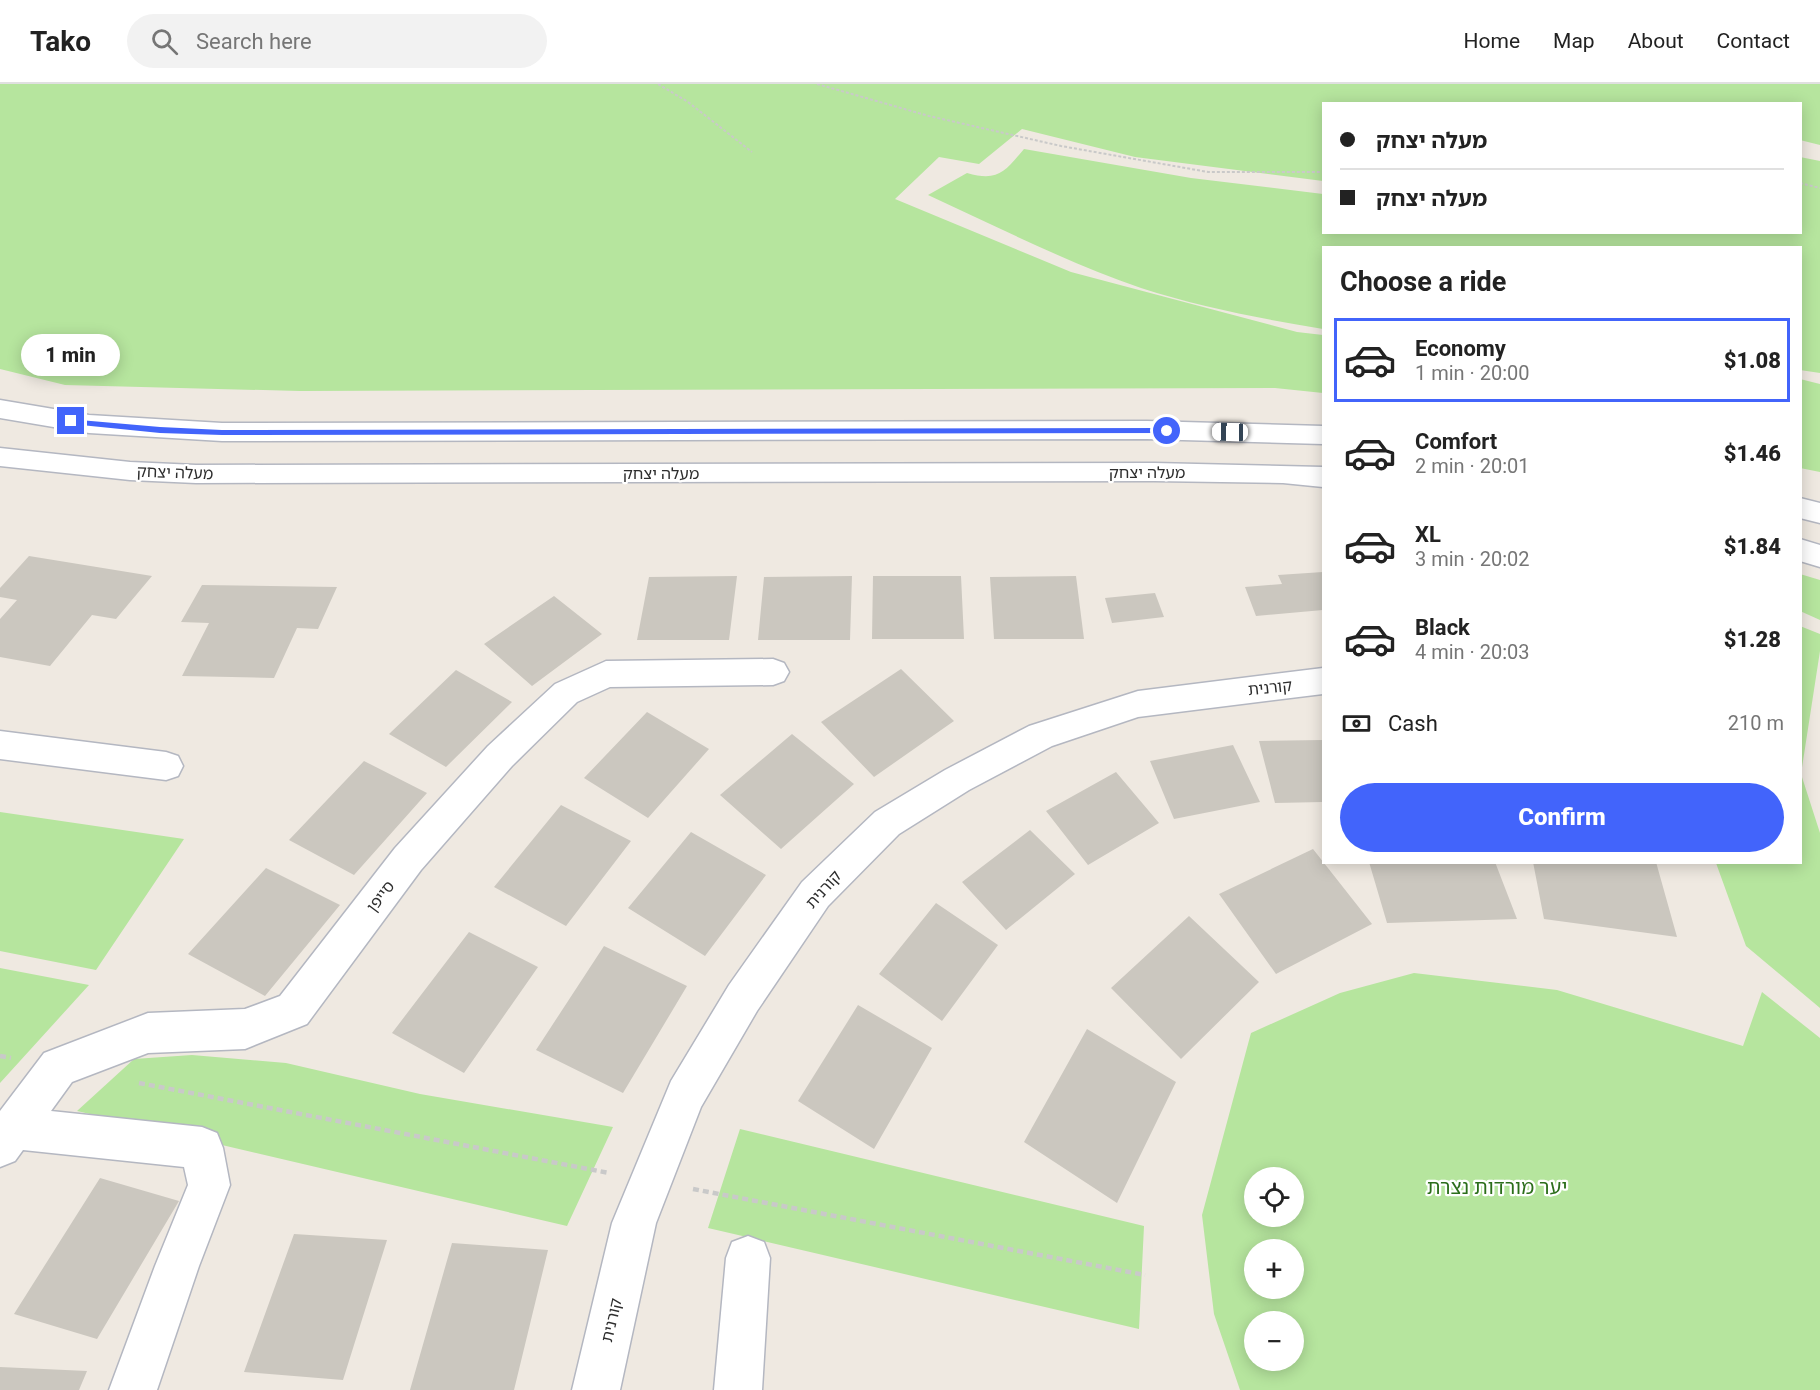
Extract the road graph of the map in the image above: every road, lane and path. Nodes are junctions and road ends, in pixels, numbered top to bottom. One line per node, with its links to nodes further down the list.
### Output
1 (658, 84): 3 (path)
2 (818, 84): 4 (path)
3 (753, 152)
4 (1322, 172)
5 (1802, 184): 6 (path)
6 (1820, 188)
7 (0, 409): 8 (street)
8 (1322, 435)
9 (0, 457): 10 (street, מעלה יצחק)
10 (1322, 477)
11 (1802, 508): 12 (street)
12 (1820, 513)
13 (1802, 551): 14 (street)
14 (1820, 556)
15 (773, 672): 20 (street, סייפן)
16 (1322, 681): 23 (street, קורנית)
17 (0, 745): 18 (street)
18 (166, 766)
19 (0, 1056): 20 (path)
20 (58, 1067): 22 (street)
21 (128, 1080): 23 (path)
22 (7, 1137): 26 (street)
23 (651, 1181): 25 (path); 27 (street, קורנית)
24 (748, 1258): 28 (street)
25 (1145, 1275)
26 (133, 1390)
27 (596, 1390)
28 (738, 1390)

